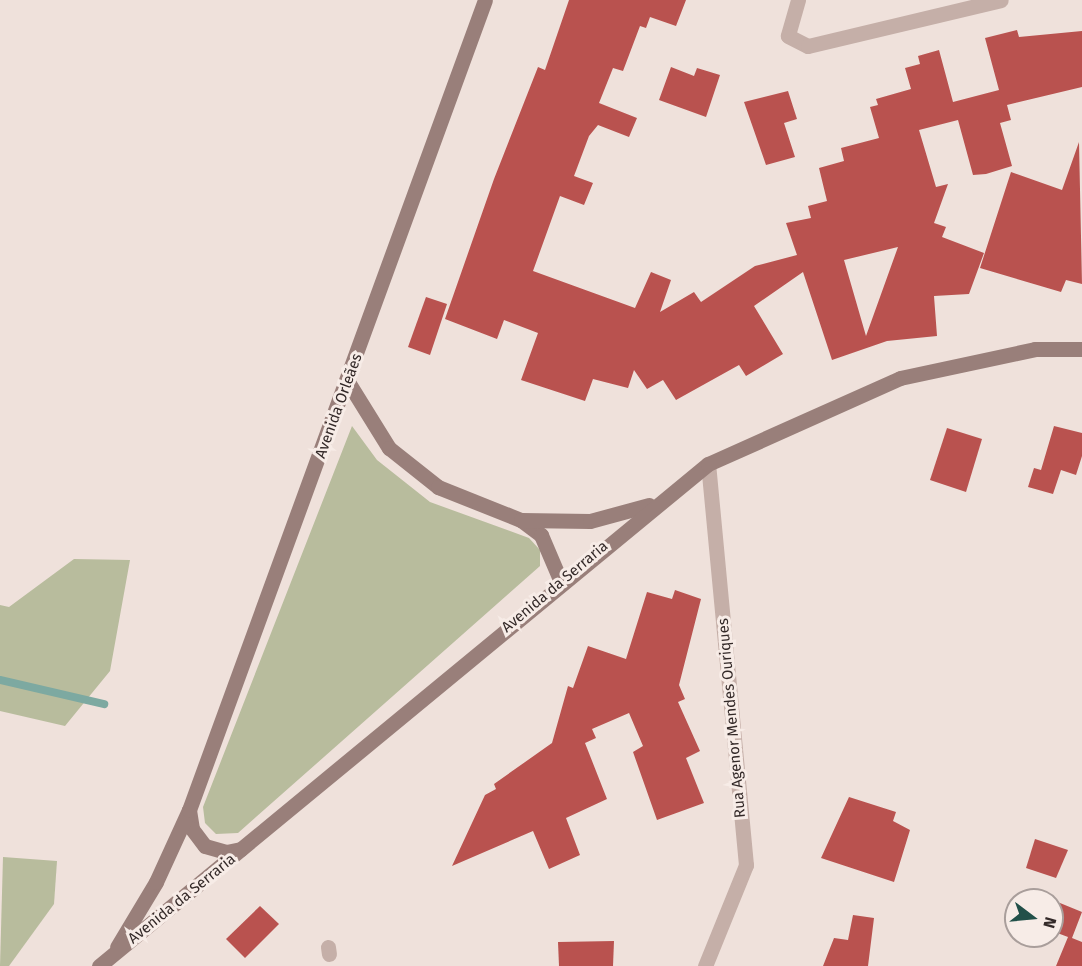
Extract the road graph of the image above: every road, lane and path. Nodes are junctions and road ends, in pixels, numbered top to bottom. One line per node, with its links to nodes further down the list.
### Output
1 (485, 0): 5 (street, Avenida Orleães)
2 (798, 0): 3 (street)
3 (1001, 0)
4 (1082, 350): 6 (street, Avenida da Serraria)
5 (348, 382): 8 (street); 10 (street, Avenida Orleães)
6 (708, 464): 7 (street, Avenida da Serraria); 14 (street, Rua Agenor Mendes Ouriques)
7 (655, 504): 8 (street); 9 (street, Avenida da Serraria)
8 (521, 520): 9 (street)
9 (561, 582): 11 (street, Avenida da Serraria)
10 (189, 810): 11 (street); 12 (street, Avenida Orleães)
11 (247, 846): 12 (street, Avenida da Serraria)
12 (112, 956): 13 (street, Avenida da Serraria)
13 (99, 966)
14 (705, 966)

